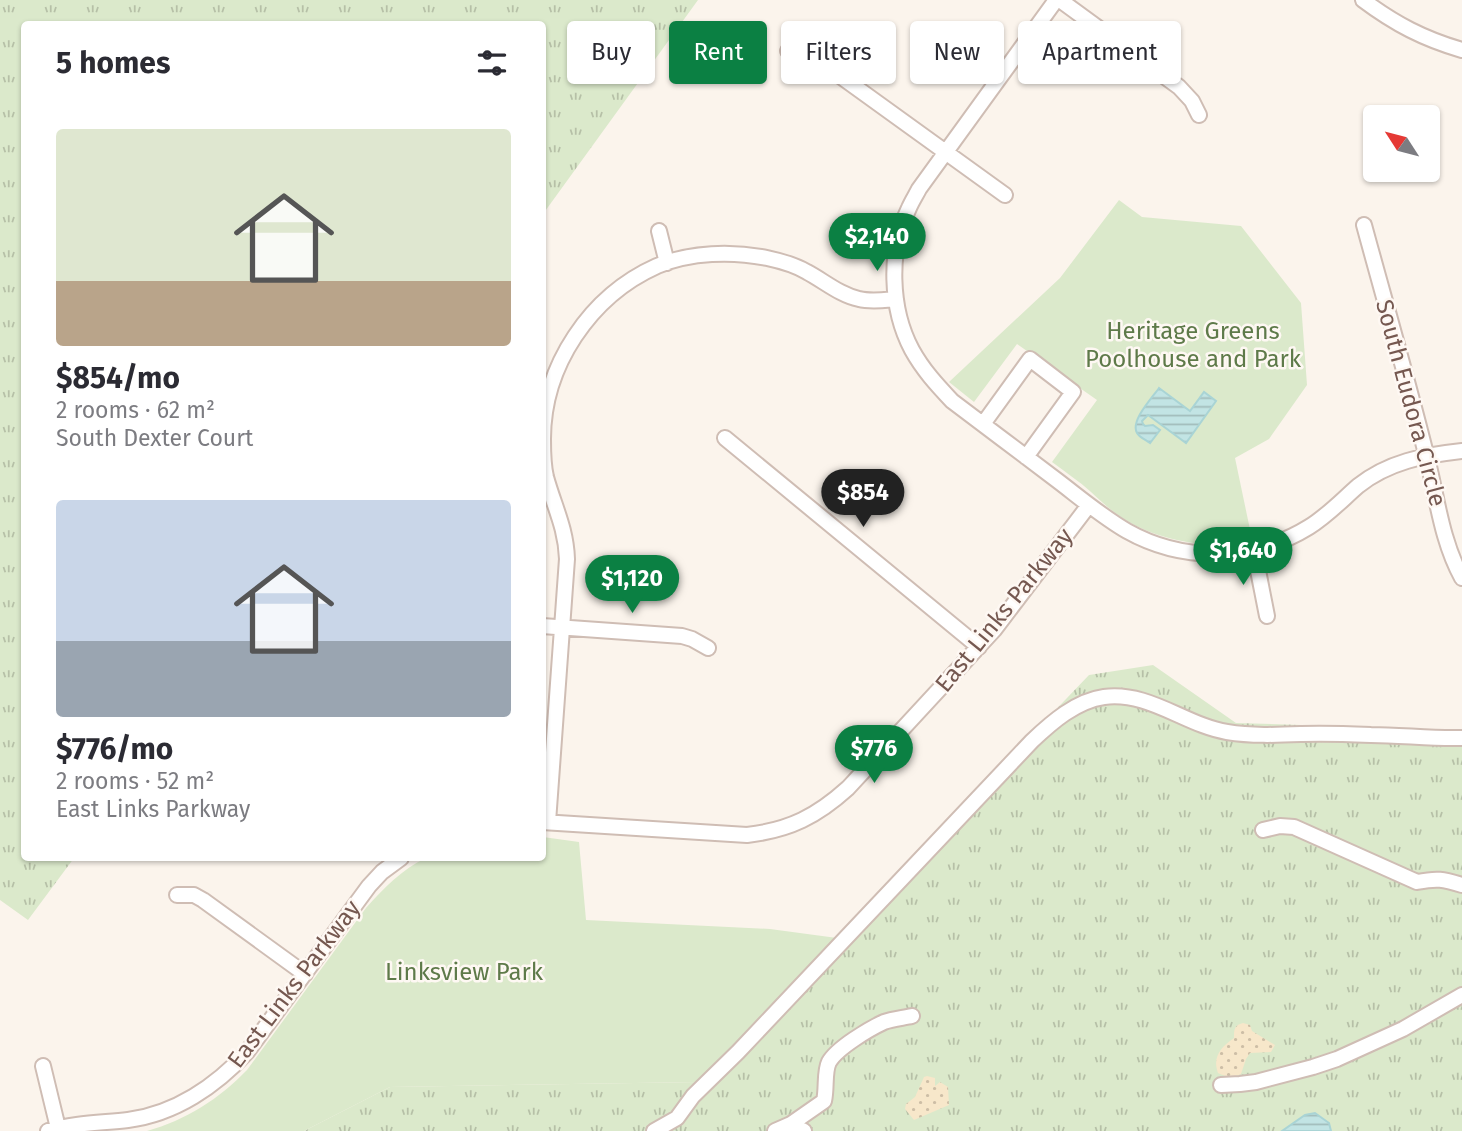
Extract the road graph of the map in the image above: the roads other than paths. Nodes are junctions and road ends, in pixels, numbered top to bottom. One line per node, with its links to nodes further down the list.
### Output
1 (1058, 0): 5 (street); 6 (street)
2 (1363, 0): 3 (street)
3 (1462, 50)
4 (851, 84): 6 (street)
5 (1199, 115)
6 (947, 151): 7 (street); 11 (street)
7 (1005, 194)
8 (1364, 225): 16 (street, South Eudora Circle)
9 (659, 231): 10 (street)
10 (667, 263): 11 (street); 12 (street)
11 (896, 299): 13 (street)
12 (546, 411)
13 (983, 424): 17 (street); 17 (street)
14 (725, 438): 25 (street)
15 (1462, 451): 16 (street)
16 (1427, 455): 20 (street); 21 (street, South Eudora Circle)
17 (1026, 457): 19 (street)
18 (546, 476): 24 (street)
19 (1089, 505): 20 (street); 25 (street, East Links Parkway)
20 (1254, 550): 22 (street)
21 (1462, 578)
22 (1267, 616)
23 (546, 626): 24 (street)
24 (562, 628): 26 (street); 28 (street)
25 (979, 647): 29 (street, East Links Parkway)
26 (708, 648)
27 (1462, 738): 41 (street)
28 (546, 811)
29 (546, 822)
30 (1263, 830): 32 (street)
31 (397, 861): 34 (street, East Links Parkway)
32 (1462, 885)
33 (177, 895): 34 (street)
34 (305, 974): 40 (street, East Links Parkway)
35 (1462, 995): 38 (street)
36 (912, 1016): 39 (street)
37 (43, 1066): 40 (street, East Links Parkway)
38 (1221, 1084)
39 (797, 1128): 42 (street)
40 (53, 1129)
41 (653, 1131)
42 (775, 1131)

